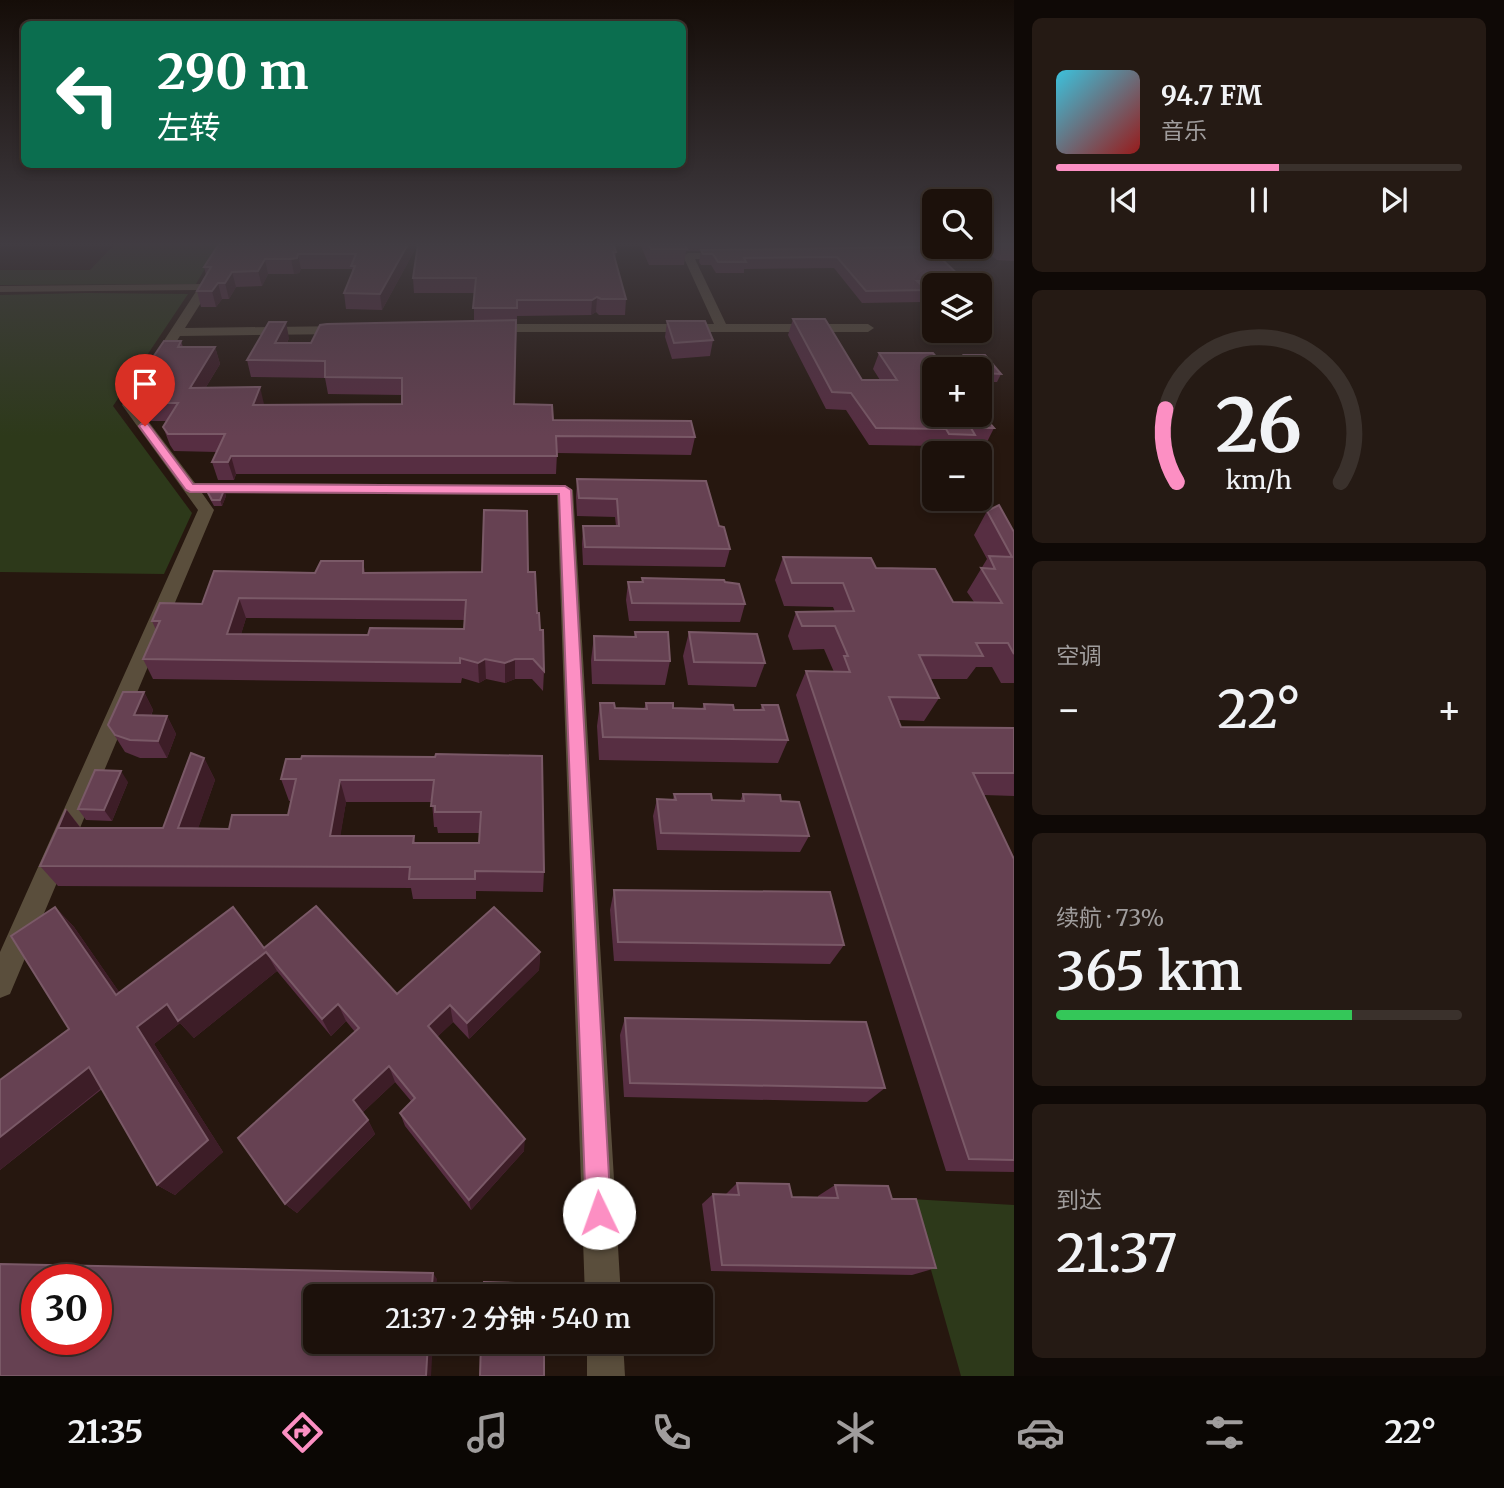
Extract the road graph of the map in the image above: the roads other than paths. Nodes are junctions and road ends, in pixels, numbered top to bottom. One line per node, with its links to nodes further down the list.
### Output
1 (191, 308): 7 (street)
2 (713, 308): 4 (street)
3 (470, 328): 4 (street)
4 (722, 328): 5 (street)
5 (868, 328)
6 (358, 330): 7 (street)
7 (176, 332): 8 (street)
8 (190, 488): 9 (street); 10 (street)
9 (0, 984)
10 (602, 1284)
11 (605, 1354): 12 (street)
12 (606, 1376)

